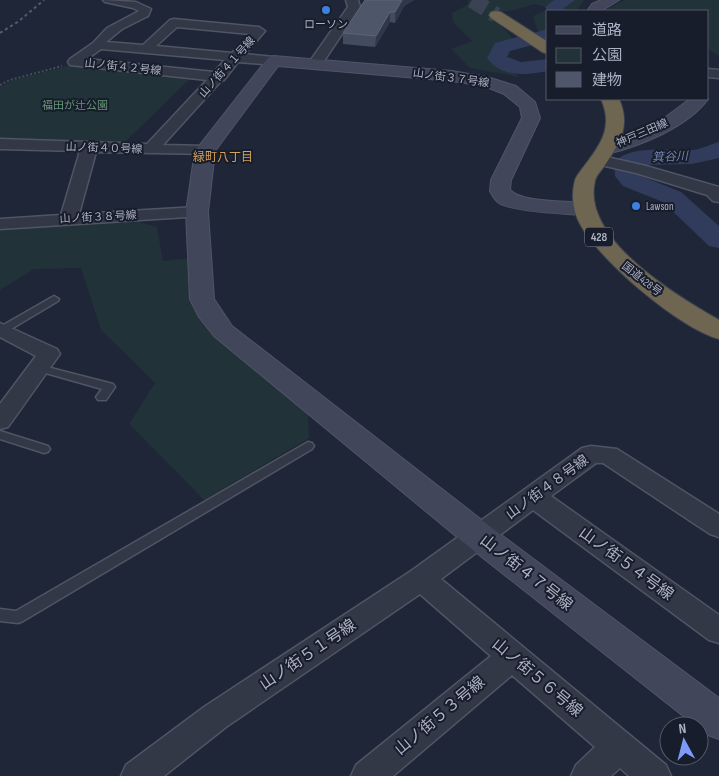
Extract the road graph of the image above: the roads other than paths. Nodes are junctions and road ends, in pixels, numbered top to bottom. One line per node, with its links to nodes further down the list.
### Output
1 (109, 0): 6 (street)
2 (352, 0): 11 (street)
3 (612, 0): 4 (street)
4 (595, 10)
5 (496, 15): 7 (highway)
6 (98, 45): 8 (street, 山ノ街４２号線); 12 (street, 山ノ街４２号線)
7 (544, 47)
8 (146, 49): 9 (street, 山ノ街４２号線); 9 (street, 山ノ街４１号線)
9 (237, 57): 10 (street, 山ノ街３７号線); 12 (street, 山ノ街４１号線)
10 (274, 60): 11 (street, 山ノ街３７号線); 18 (street)
11 (315, 64): 21 (street, 山ノ街３７号線)
12 (219, 77): 17 (street, 山ノ街４１号線)
13 (610, 100): 19 (highway, 国道428号 / 428)
14 (698, 100): 19 (street, 神戸三田線)
15 (1, 147): 16 (street, 山ノ街４０号線)
16 (89, 147): 17 (street, 山ノ街４０号線); 23 (street)
17 (151, 149): 18 (street, 山ノ街４０号線)
18 (205, 151): 22 (street)
19 (607, 157): 20 (street); 21 (highway, 国道428号 / 428)
20 (719, 197)
21 (585, 210): 27 (highway, 国道428号 / 428)
22 (197, 212): 23 (street, 山ノ街３８号線); 35 (street, 山ノ街４７号線)
23 (69, 219): 24 (street, 山ノ街３８号線)
24 (0, 224)
25 (54, 299): 26 (lane)
26 (1, 330): 28 (street)
27 (719, 331)
28 (40, 368): 29 (lane); 30 (street)
29 (102, 397)
30 (0, 423): 32 (lane)
31 (308, 446): 37 (lane)
32 (44, 449)
33 (532, 496): 34 (street, 山ノ街４８号線); 35 (street, 山ノ街４８号線); 38 (street, 山ノ街５４号線)
34 (719, 527)
35 (480, 537): 36 (street, 山ノ街５１号線); 40 (street, 山ノ街４７号線)
36 (421, 579): 39 (street, 山ノ街５６号線); 42 (street, 山ノ街５１号線)
37 (0, 615)
38 (719, 631)
39 (512, 657): 41 (street, 山ノ街５６号線); 43 (street, 山ノ街５３号線)
40 (719, 721)
41 (618, 747): 44 (street); 45 (street, 山ノ街５６号線)
42 (138, 776)
43 (368, 776)
44 (588, 776)
45 (654, 776)

